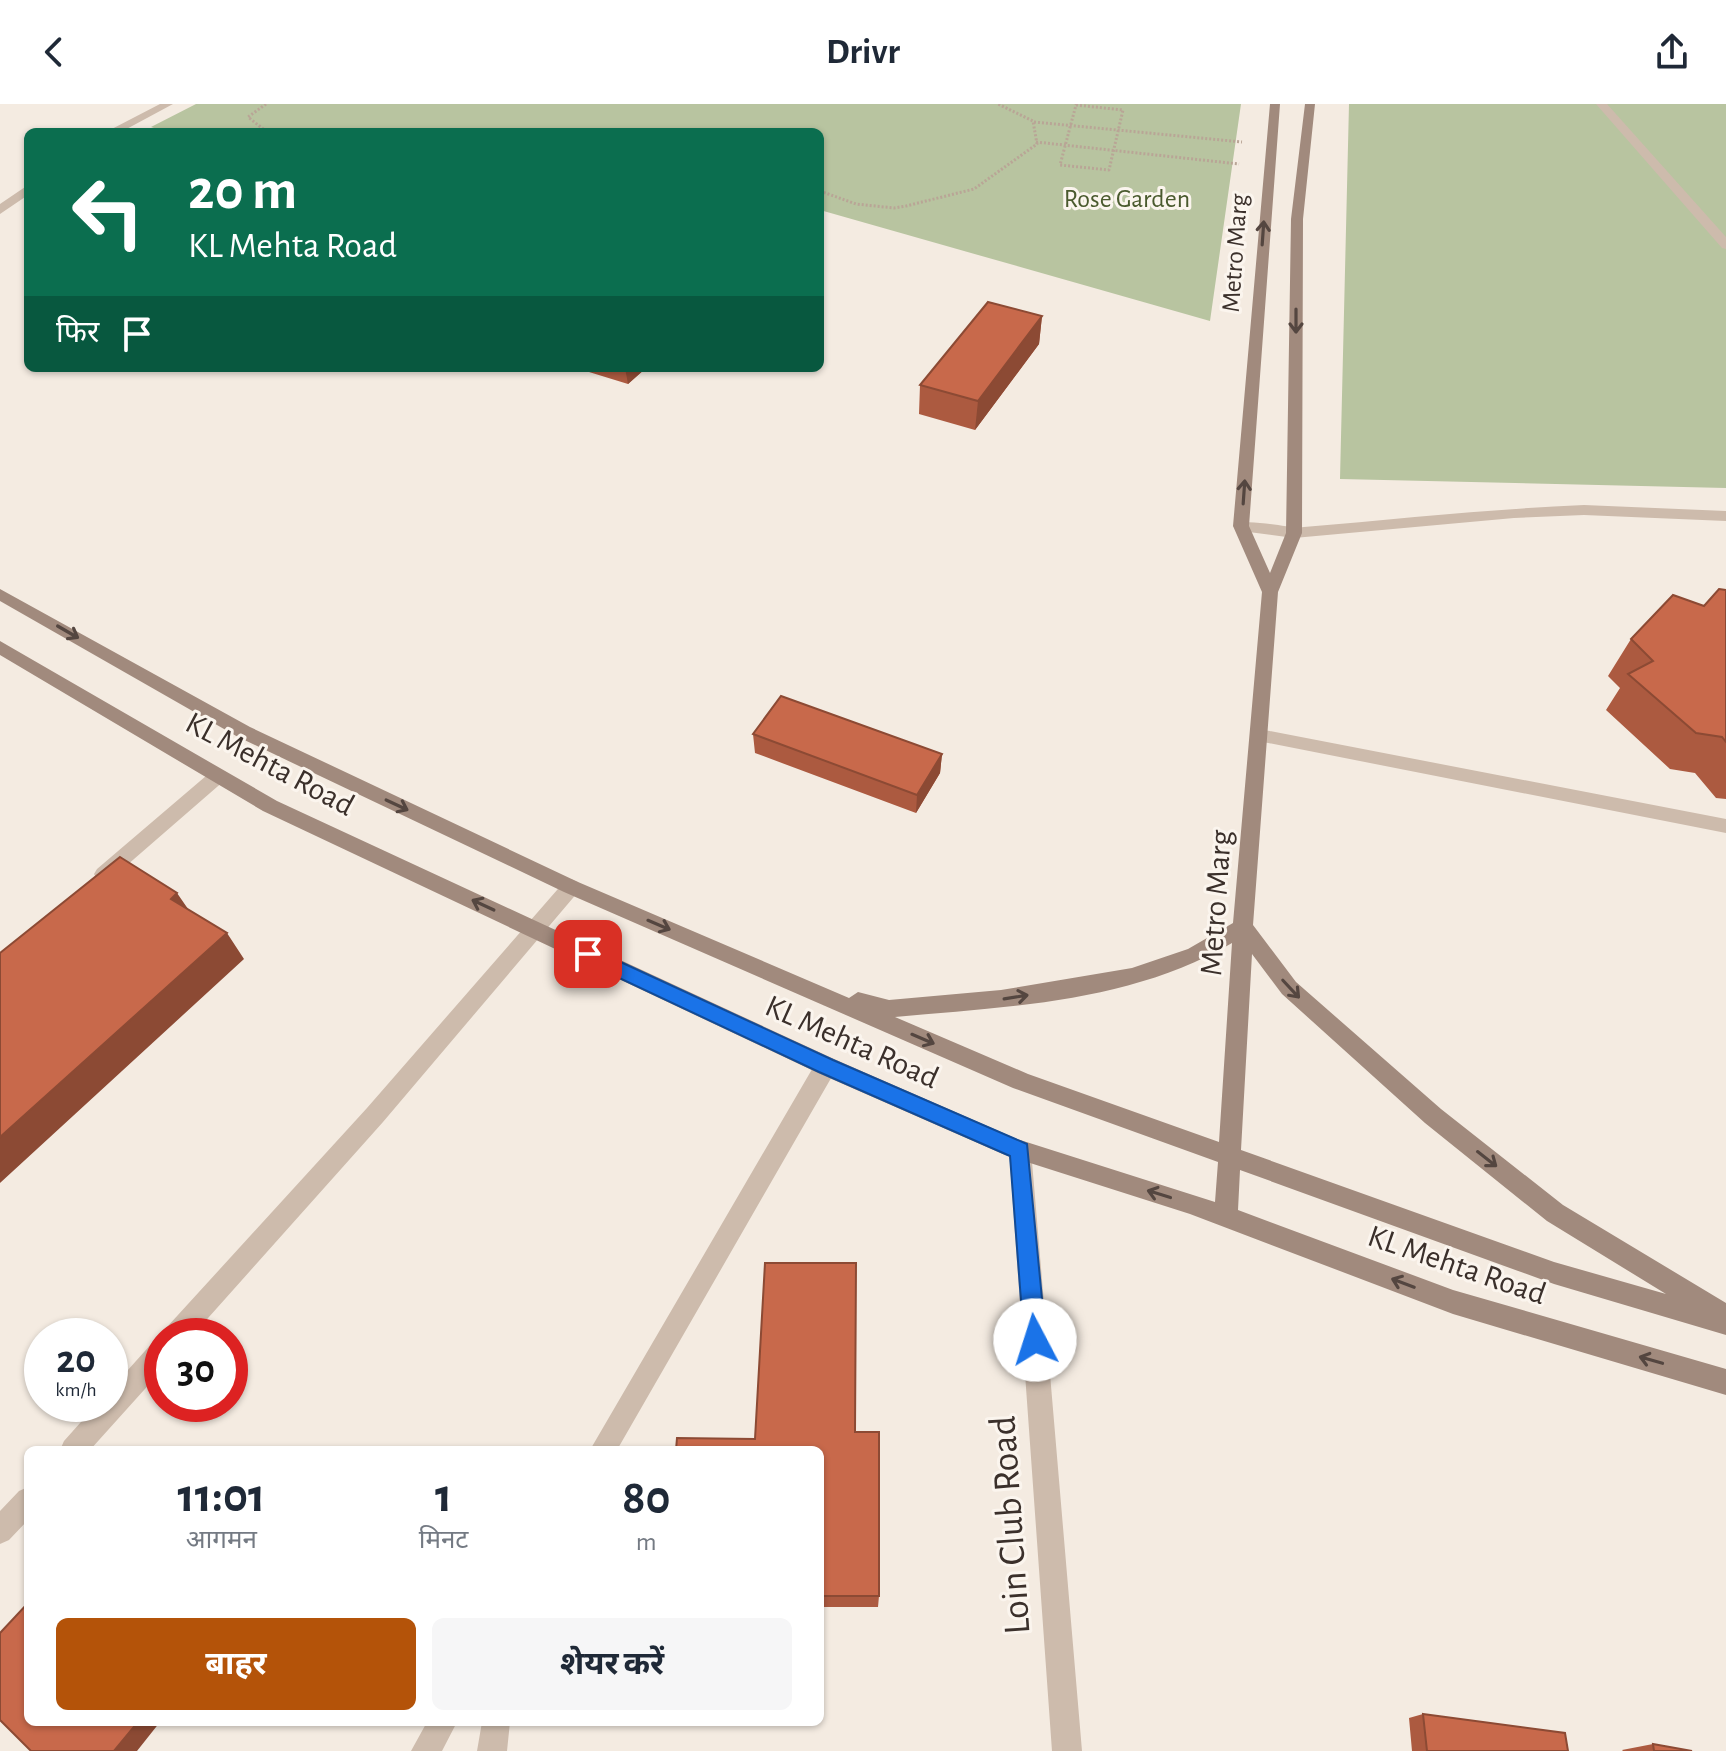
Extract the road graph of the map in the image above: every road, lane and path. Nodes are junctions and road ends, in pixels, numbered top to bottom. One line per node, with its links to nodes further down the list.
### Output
1 (168, 104): 9 (street)
2 (266, 104): 10 (path)
3 (998, 104): 7 (path)
4 (1275, 104): 14 (street, Metro Marg)
5 (1310, 104): 23 (street, Metro Marg, one-way to 23)
6 (1601, 104): 20 (street)
7 (1034, 122): 8 (path); 12 (path)
8 (1070, 125): 11 (path); 11 (path); 13 (path)
9 (120, 128)
10 (262, 128)
11 (1118, 130): 14 (path); 15 (path)
12 (1036, 142): 13 (path); 18 (path)
13 (1065, 145): 15 (path); 15 (path)
14 (1271, 145): 16 (street, Metro Marg)
15 (1114, 150): 16 (path)
16 (1268, 168): 22 (street, Metro Marg, one-way to 16)
17 (24, 192): 19 (street)
18 (824, 192)
19 (0, 210)
20 (1726, 245)
21 (1726, 516): 23 (street)
22 (1241, 526): 23 (street); 24 (street, Metro Marg)
23 (1294, 533): 24 (street, Metro Marg)
24 (1270, 592): 27 (street, Metro Marg)
25 (0, 594): 31 (street, KL Mehta Road, one-way to 31)
26 (0, 647): 28 (street, KL Mehta Road)
27 (1259, 735): 29 (street); 32 (street, Metro Marg)
28 (219, 775): 30 (street); 33 (street, KL Mehta Road, one-way to 28)
29 (1726, 826)
30 (95, 883)
31 (571, 887): 33 (street); 34 (street, KL Mehta Road, one-way to 34)
32 (1243, 927): 34 (street, one-way to 32); 37 (street, Metro Marg); 40 (street, one-way to 40)
33 (535, 929): 35 (street, KL Mehta Road); 39 (street)
34 (801, 987): 37 (street, KL Mehta Road, one-way to 37)
35 (826, 1066): 36 (street, KL Mehta Road); 44 (street)
36 (1020, 1150): 38 (street, KL Mehta Road, one-way to 36); 51 (street, Loin Club Road)
37 (1230, 1157): 38 (street, Metro Marg); 40 (street, KL Mehta Road)
38 (1226, 1218): 42 (street, KL Mehta Road, one-way to 38)
39 (192, 1318)
40 (1726, 1320)
41 (144, 1371): 43 (street)
42 (1726, 1382)
43 (77, 1446)
44 (605, 1446)
45 (24, 1504): 46 (street)
46 (0, 1531)
47 (441, 1726): 49 (street)
48 (495, 1726): 50 (street)
49 (426, 1751)
50 (492, 1751)
51 (1067, 1751)

